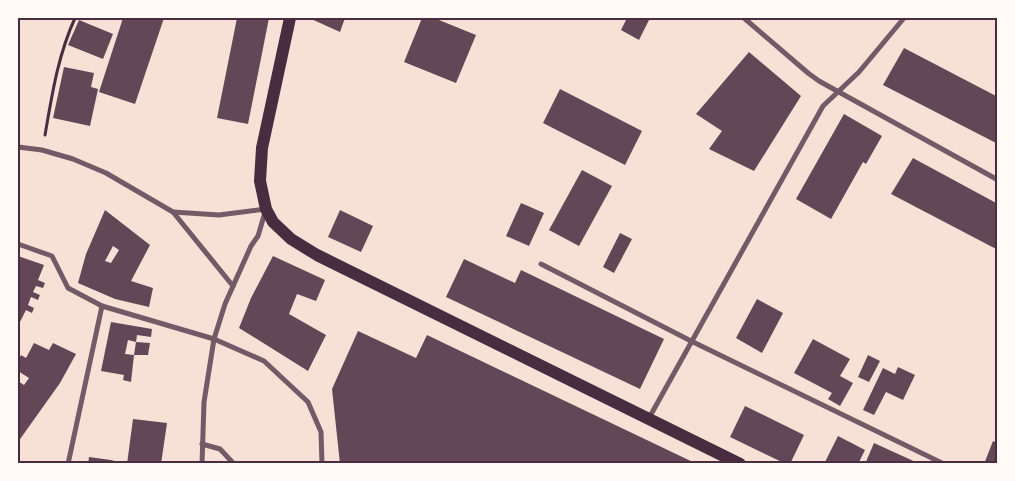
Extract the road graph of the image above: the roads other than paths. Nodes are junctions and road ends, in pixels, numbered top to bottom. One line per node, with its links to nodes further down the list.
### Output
1 (290, 18): 7 (main road)
2 (744, 18): 4 (street)
3 (904, 18): 4 (street)
4 (838, 91): 6 (street); 14 (street)
5 (18, 147): 8 (street)
6 (998, 180)
7 (266, 209): 8 (street); 11 (street); 15 (main road)
8 (173, 212): 11 (street)
9 (18, 244): 12 (street)
10 (541, 264): 14 (street)
11 (233, 286): 13 (street)
12 (102, 306): 13 (street); 17 (street)
13 (214, 339): 16 (street); 20 (street)
14 (691, 342): 15 (street); 22 (street)
15 (649, 418): 21 (main road)
16 (202, 444): 18 (street); 19 (street)
17 (68, 464)
18 (202, 464)
19 (234, 464)
20 (322, 464)
21 (740, 464)
22 (944, 464)

